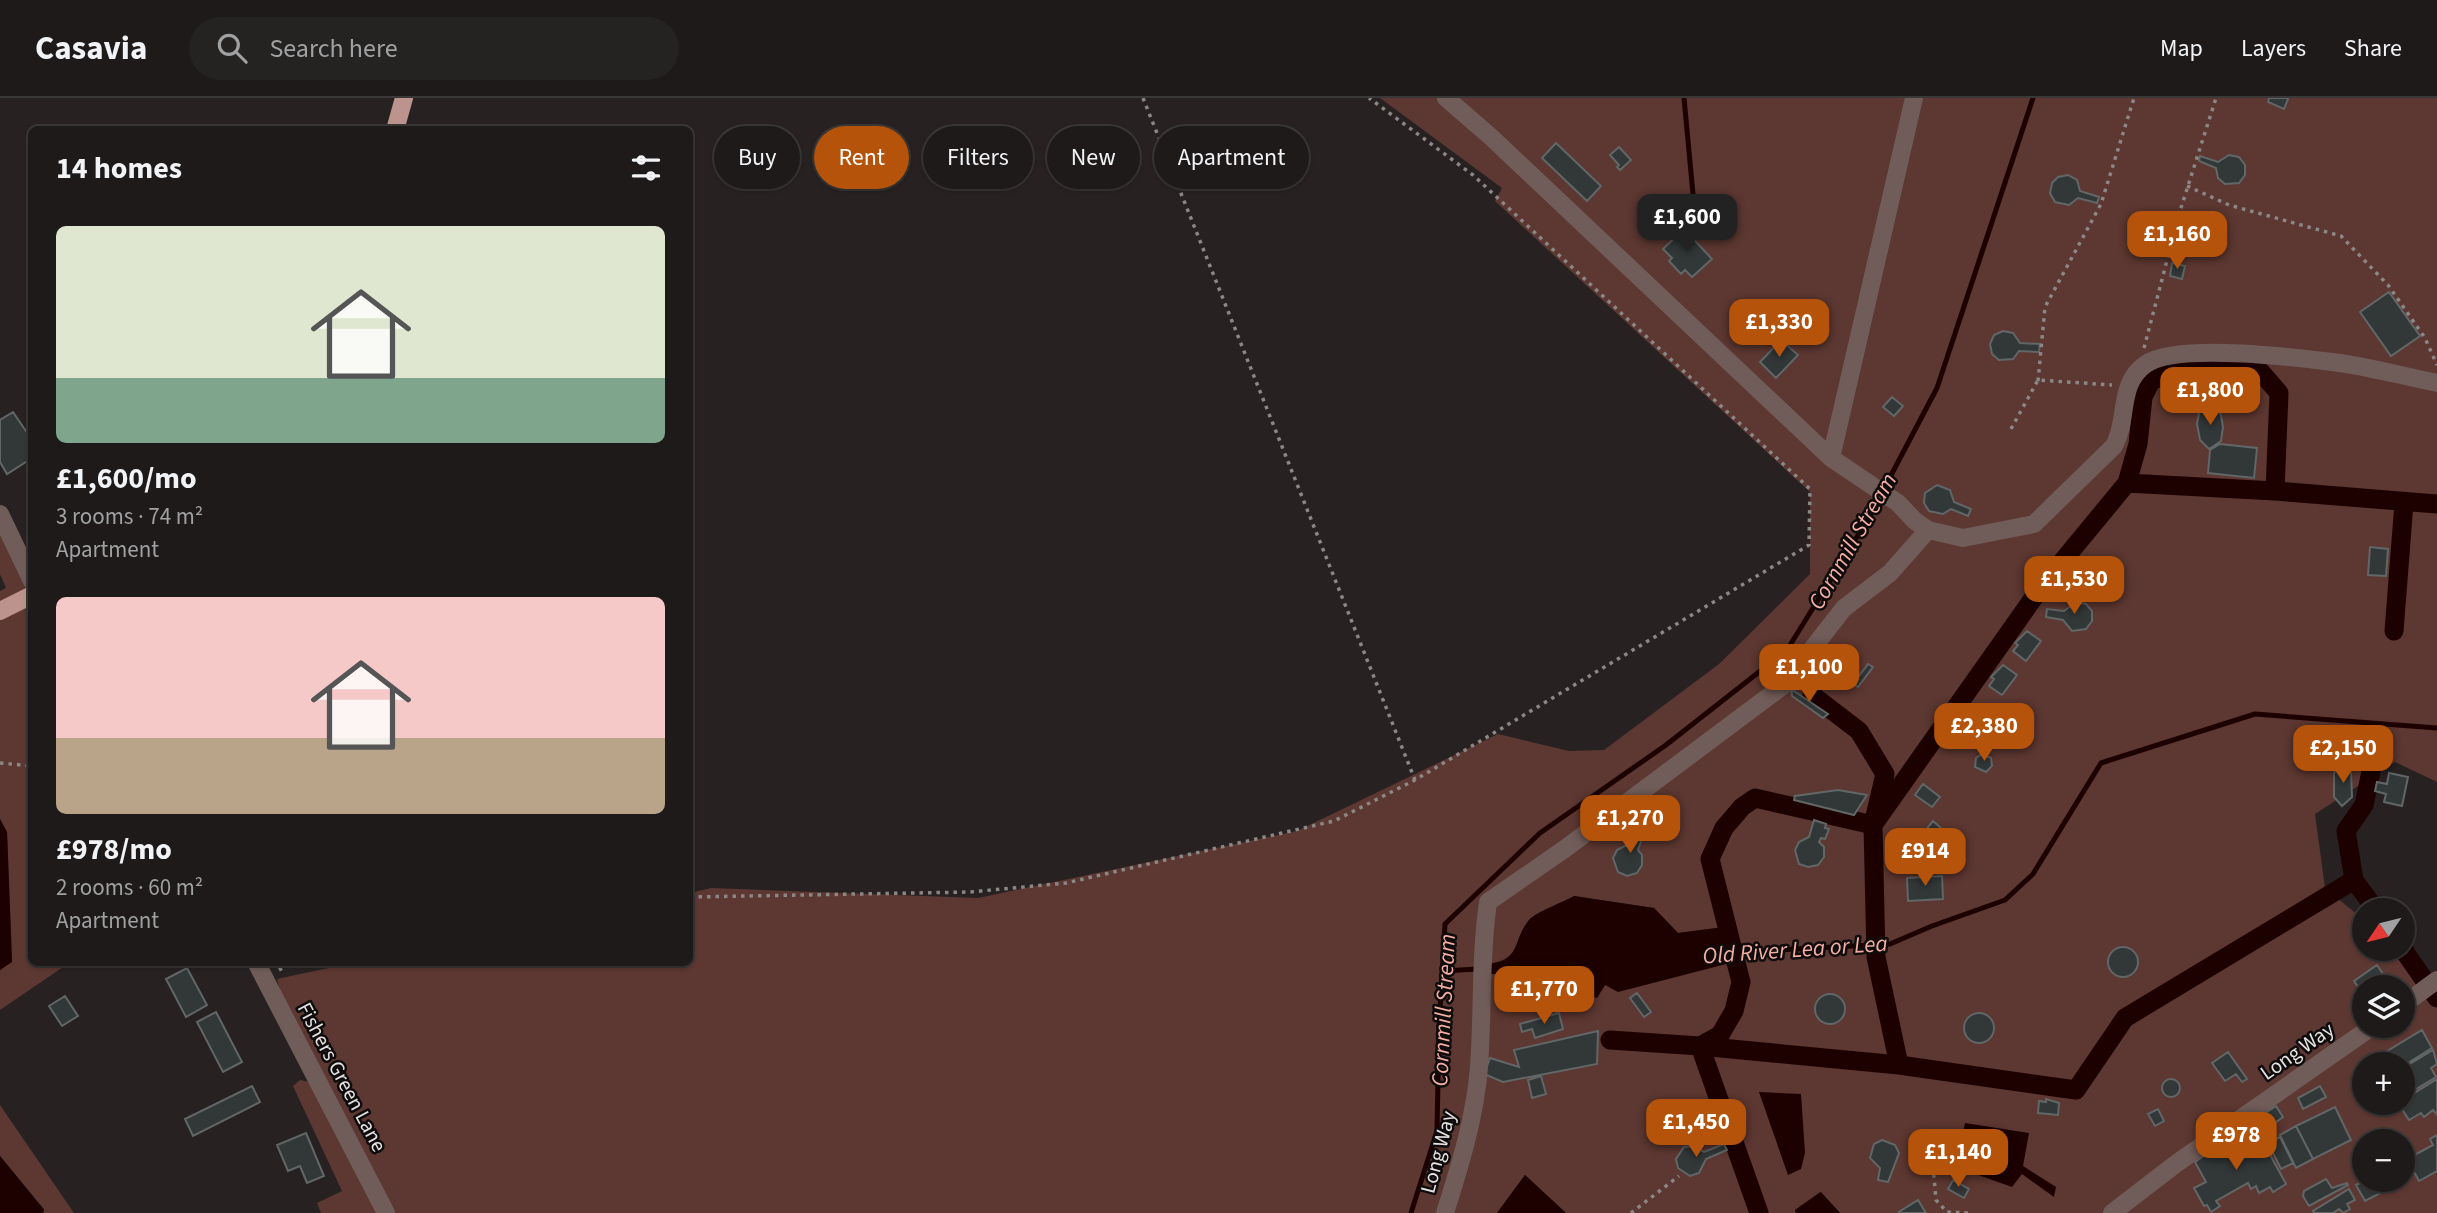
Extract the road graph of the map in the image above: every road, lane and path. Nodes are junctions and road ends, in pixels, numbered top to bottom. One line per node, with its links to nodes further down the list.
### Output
1 (404, 98): 8 (main road)
2 (1143, 98): 24 (path)
3 (1369, 98): 24 (path)
4 (1914, 98): 16 (street)
5 (2134, 98): 12 (path)
6 (2216, 98): 9 (path)
7 (1456, 101): 16 (street)
8 (396, 126)
9 (2187, 186): 10 (path); 11 (path)
10 (2147, 363): 13 (street); 14 (street)
11 (2437, 365)
12 (2038, 380): 14 (path); 15 (path)
13 (2437, 383)
14 (2127, 386): 18 (street)
15 (2011, 429)
16 (1831, 458): 18 (street)
17 (0, 514): 19 (street)
18 (1928, 530): 33 (street, Long Way)
19 (28, 573)
20 (28, 597): 21 (main road)
21 (0, 611)
22 (0, 763): 23 (path)
23 (28, 766)
24 (1415, 780): 25 (path)
25 (693, 897)
26 (258, 966): 32 (street, Fishers Green Lane)
27 (2437, 980): 28 (street)
28 (2415, 996)
29 (2356, 1038): 36 (street, Long Way)
30 (1912, 1136): 35 (path)
31 (1679, 1176): 34 (path)
32 (386, 1213)
33 (1445, 1213)
34 (1631, 1213)
35 (1969, 1213)
36 (2112, 1213)

